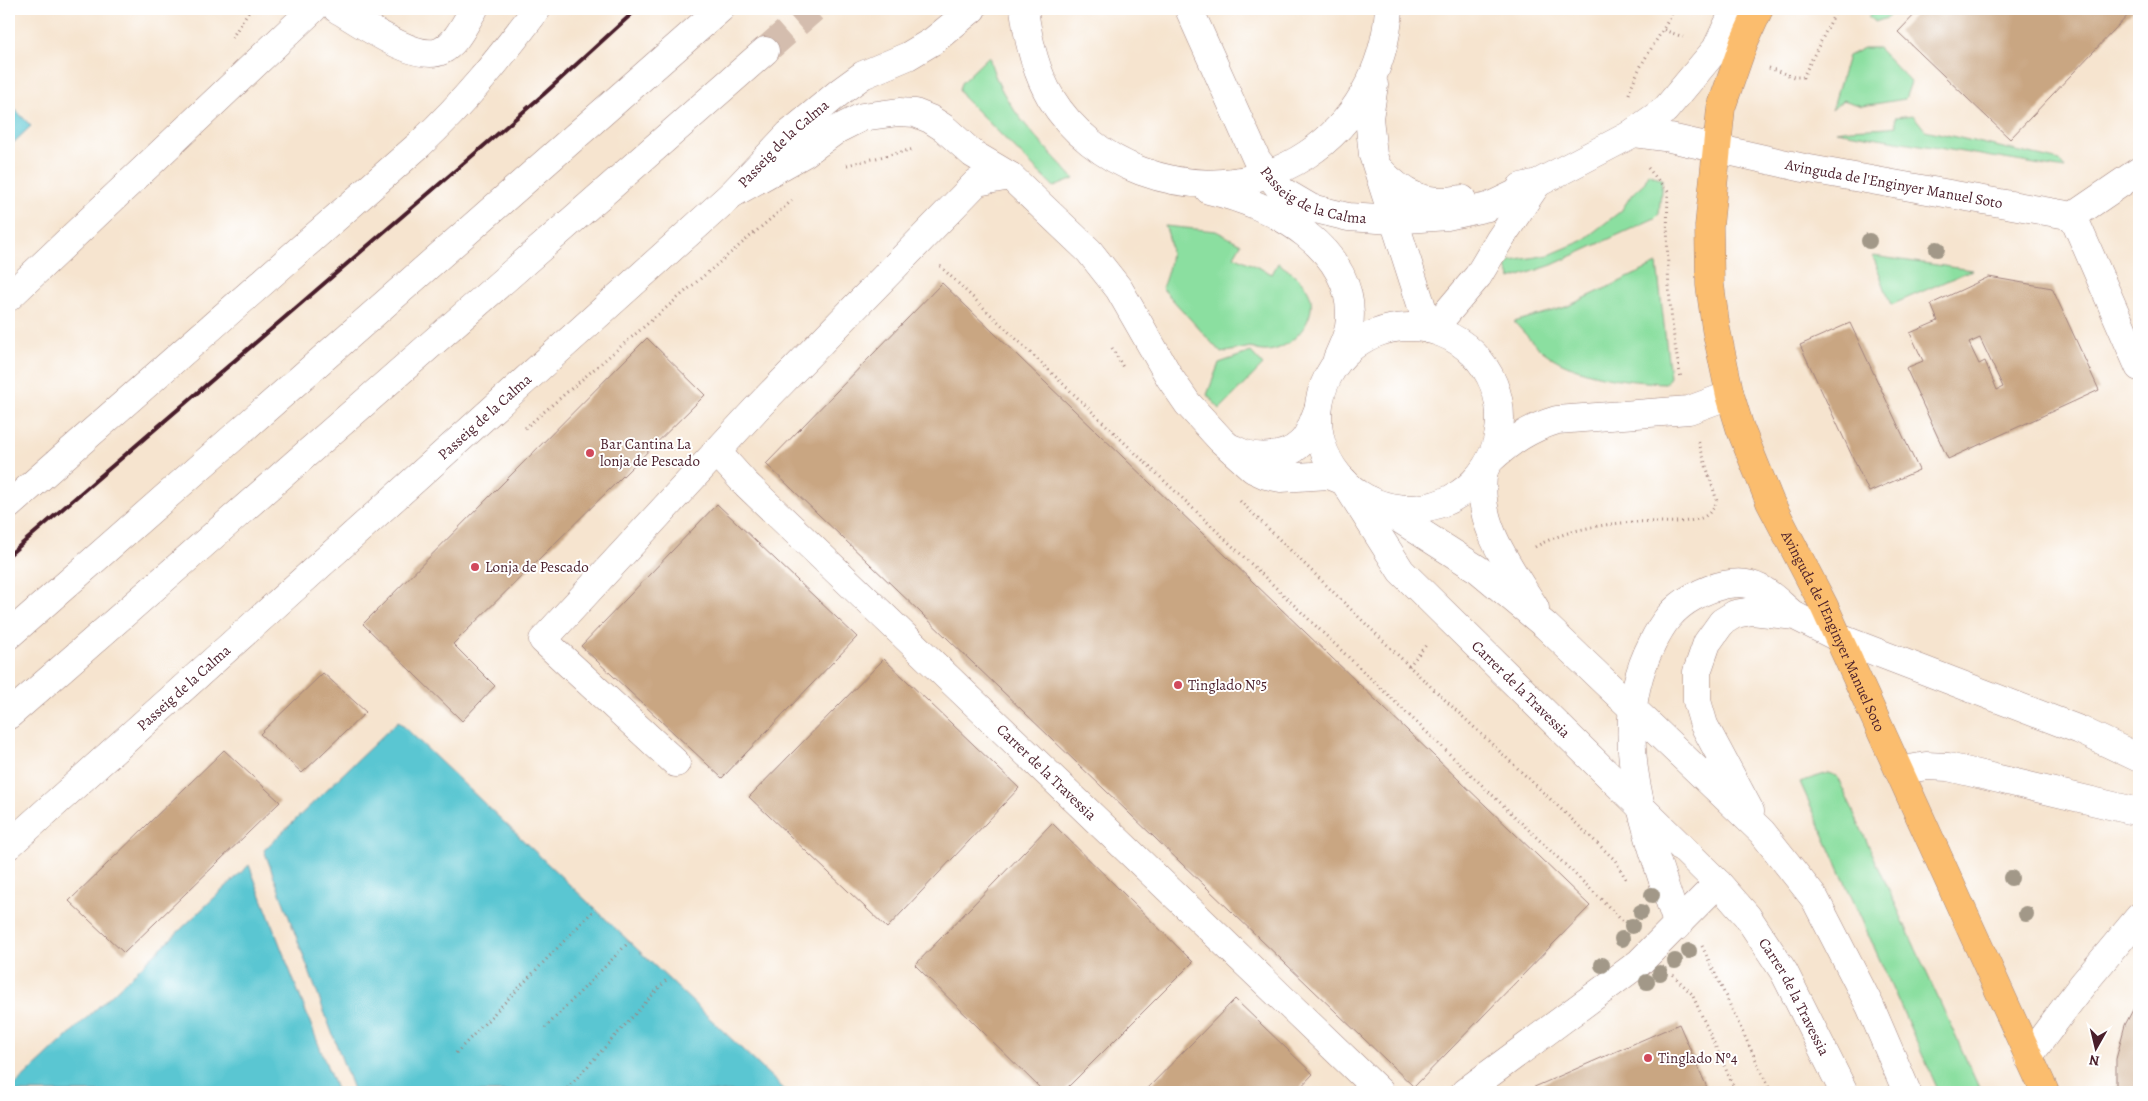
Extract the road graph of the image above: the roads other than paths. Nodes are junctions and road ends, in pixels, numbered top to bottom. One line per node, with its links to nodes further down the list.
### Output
1 (313, 9): 25 (street)
2 (337, 9): 3 (street)
3 (474, 9)
4 (537, 9): 36 (street)
5 (720, 9): 39 (street)
6 (972, 9): 22 (street, Passeig de la Calma)
7 (1024, 9): 20 (street)
8 (1189, 9): 18 (street, Passeig de la Calma)
9 (1389, 9): 13 (street)
10 (1735, 9): 14 (street)
11 (1759, 9): 15 (main road, Avinguda de l'Enginyer Manuel Soto)
12 (766, 51): 42 (street)
13 (1378, 68): 16 (street); 18 (street)
14 (1633, 134): 15 (street, Avinguda de l'Enginyer Manuel Soto); 21 (street)
15 (1716, 148): 23 (street, Avinguda de l'Enginyer Manuel Soto); 29 (main road, Avinguda de l'Enginyer Manuel Soto)
16 (1379, 169): 21 (street); 24 (street)
17 (2139, 171): 23 (street)
18 (1268, 174): 20 (street); 24 (street, Passeig de la Calma)
19 (1010, 176): 22 (street); 31 (street); 32 (street)
20 (1166, 180): 27 (street)
21 (1538, 183): 24 (street, Passeig de la Calma); 26 (street)
22 (732, 194): 49 (street, Passeig de la Calma)
23 (2073, 216): 28 (street)
24 (1393, 220): 26 (street)
25 (9, 297)
26 (1431, 329): 27 (street); 33 (street)
27 (1334, 366): 30 (street)
28 (2139, 367)
29 (1730, 395): 33 (street); 40 (main road, Avinguda de l'Enginyer Manuel Soto)
30 (1318, 410): 31 (street); 34 (street, Carrer de la Travessia)
31 (1221, 440): 34 (street)
32 (716, 451): 44 (street); 54 (street, Carrer de la Travessia)
33 (1487, 465): 35 (street); 38 (street)
34 (1344, 481): 35 (street); 46 (street, Carrer de la Travessia)
35 (1370, 500): 38 (street)
36 (9, 505)
37 (1795, 616): 40 (street); 41 (street); 48 (street)
38 (1546, 626): 41 (street)
39 (9, 635)
40 (1837, 637): 43 (street); 45 (main road, Avinguda de l'Enginyer Manuel Soto)
41 (1632, 710): 46 (street); 48 (street)
42 (9, 715)
43 (2139, 758)
44 (676, 763)
45 (1899, 771): 47 (street); 53 (main road, Avinguda de l'Enginyer Manuel Soto)
46 (1639, 805): 50 (street, Carrer de la Travessia); 52 (street)
47 (2139, 812)
48 (1762, 832): 57 (street)
49 (9, 845)
50 (1718, 883): 52 (street); 56 (street, Carrer de la Travessia)
51 (2139, 918): 53 (street)
52 (1678, 926): 55 (street)
53 (2028, 1057): 58 (main road, Avinguda de l'Enginyer Manuel Soto)
54 (1380, 1092)
55 (1464, 1092)
56 (1844, 1092)
57 (1906, 1092)
58 (2045, 1092)

